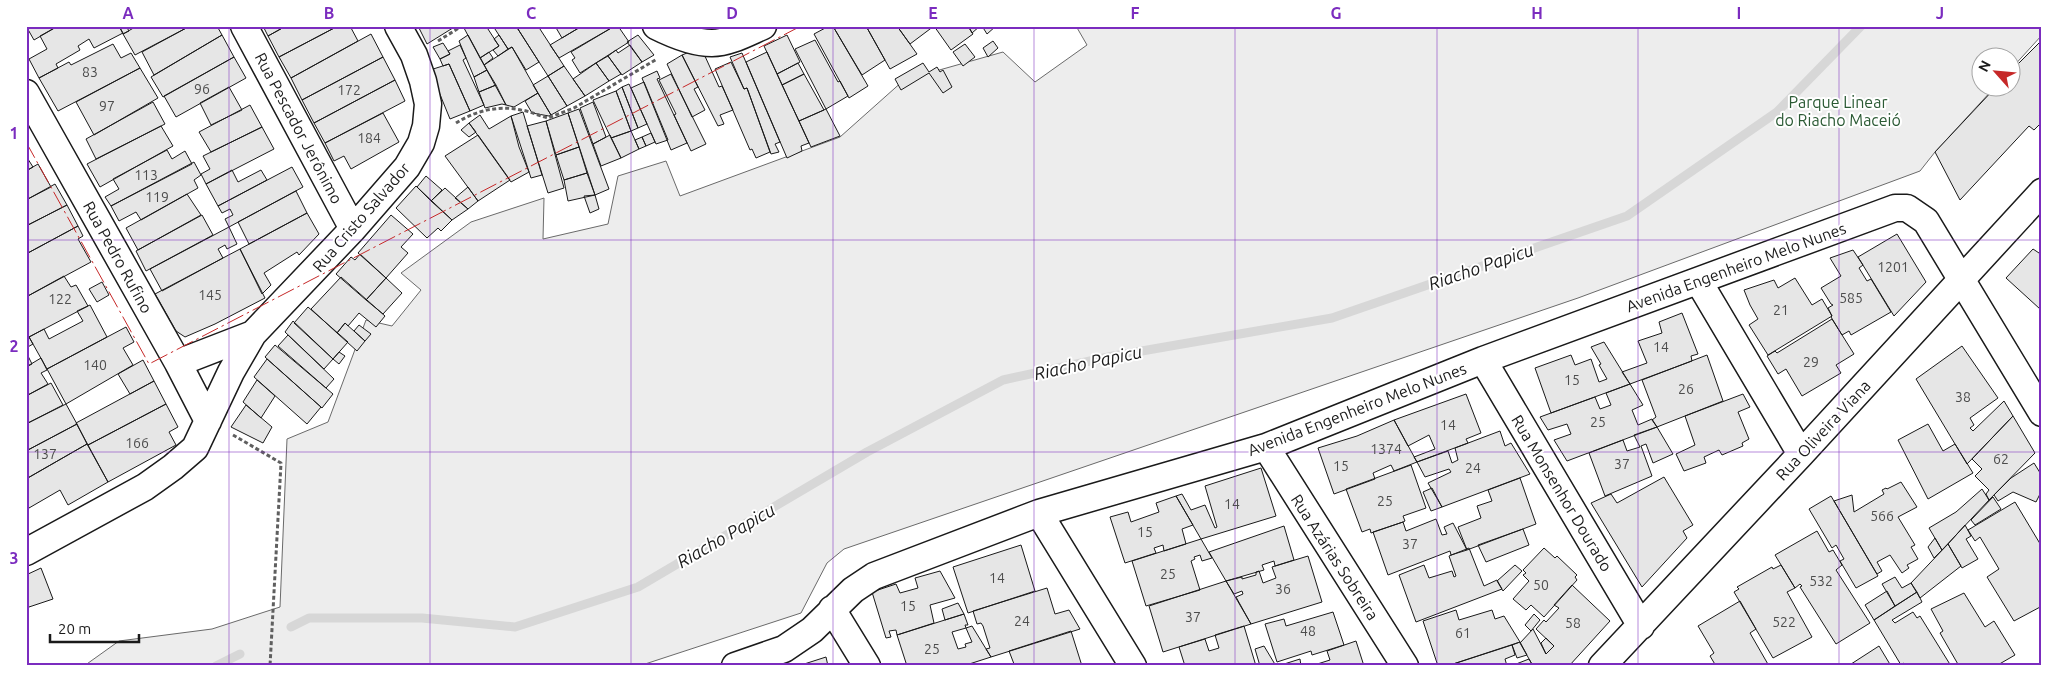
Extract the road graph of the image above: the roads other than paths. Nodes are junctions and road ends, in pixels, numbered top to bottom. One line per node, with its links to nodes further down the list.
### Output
1 (244, 26): 7 (street, Rua Pescador Jerônimo)
2 (398, 26): 7 (street, Rua Cristo Salvador)
3 (656, 26): 4 (street)
4 (763, 26)
5 (26, 92): 12 (street, Rua Pedro Rufino)
6 (2042, 192): 8 (street, Rua Oliveira Viana)
7 (353, 230): 10 (street, Rua Cristo Salvador)
8 (1962, 280): 9 (street, Avenida Engenheiro Melo Nunes); 13 (street, Avenida Engenheiro Melo Nunes); 16 (street, Rua Oliveira Viana)
9 (1699, 282): 11 (street, Avenida Engenheiro Melo Nunes); 16 (street)
10 (253, 334): 12 (street, Rua Cristo Salvador); 14 (street, Rua Cristo Salvador)
11 (1483, 360): 15 (street, Avenida Engenheiro Melo Nunes); 20 (street, Rua Monsenhor Dourado)
12 (178, 363): 14 (street, Rua Pedro Rufino)
13 (2042, 413)
14 (208, 422): 18 (street, Rua Cristo Salvador)
15 (1266, 447): 17 (street, Avenida Engenheiro Melo Nunes); 24 (street, Rua Azárias Sobreira)
16 (1802, 454): 20 (street, Rua Oliveira Viana)
17 (1038, 513): 19 (street, Avenida Engenheiro Melo Nunes); 23 (street)
18 (30, 542)
19 (832, 610): 21 (street, Avenida Engenheiro Melo Nunes); 22 (street)
20 (1641, 626): 25 (street, Rua Oliveira Viana)
21 (735, 666)
22 (867, 666)
23 (1133, 666)
24 (1405, 666)
25 (1602, 666)

